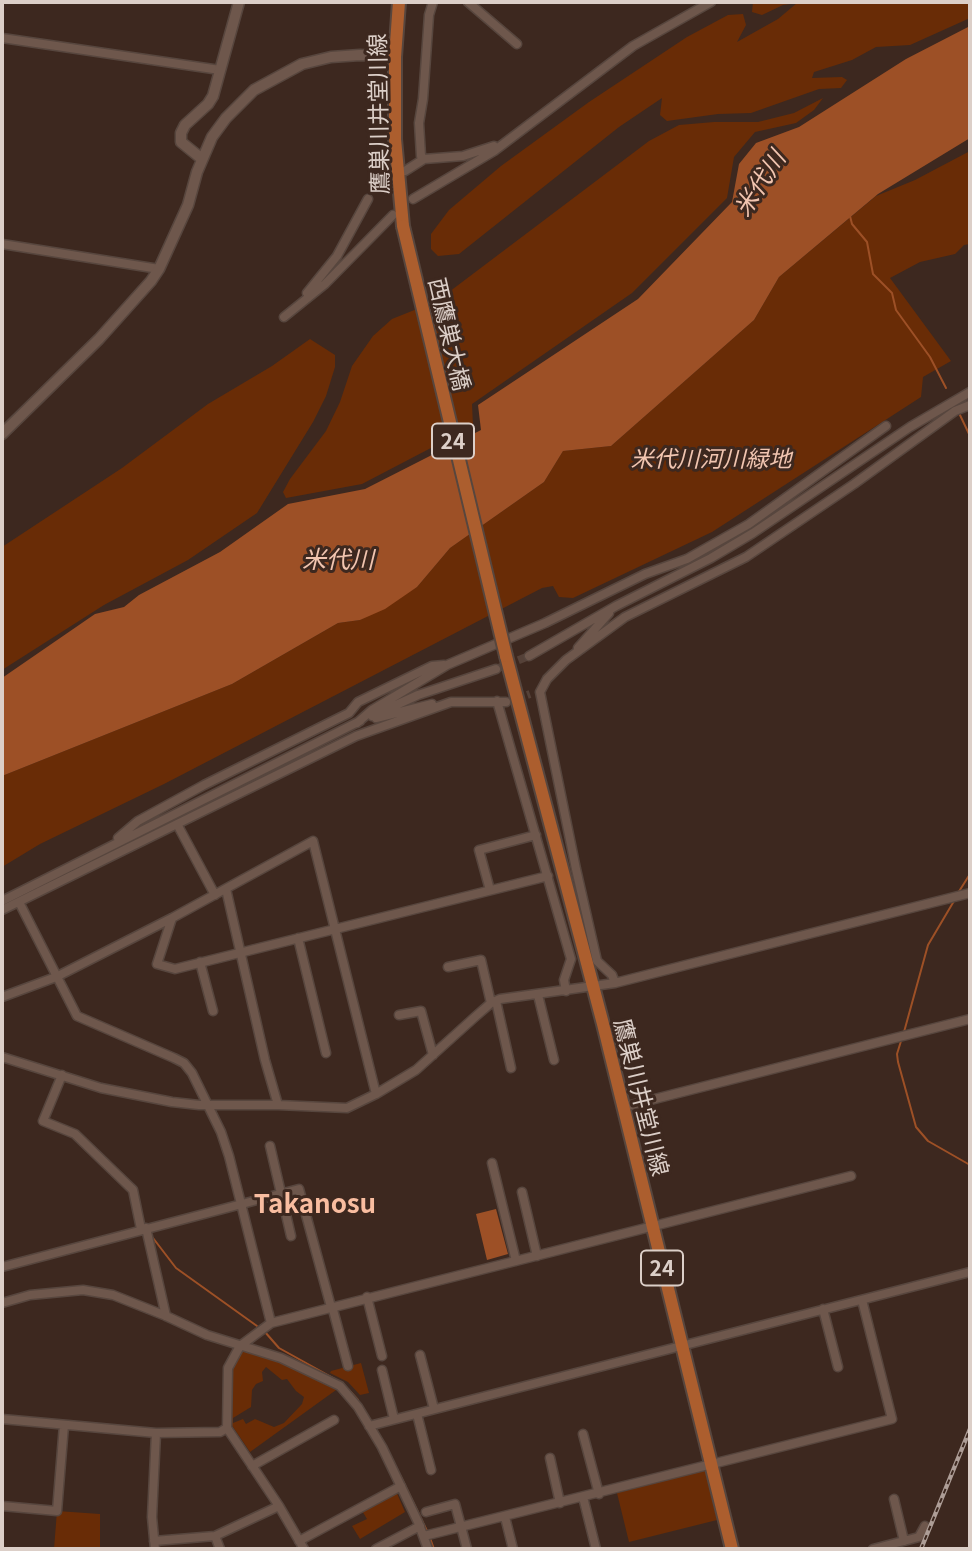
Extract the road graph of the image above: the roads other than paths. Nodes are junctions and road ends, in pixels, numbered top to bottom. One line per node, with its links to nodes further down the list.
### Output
1 (239, 2): 9 (street)
2 (399, 2): 8 (main road, 鷹巣川井堂川線 / 24)
3 (433, 2): 12 (street)
4 (468, 2): 7 (street)
5 (712, 2): 10 (street)
6 (2, 38): 9 (street)
7 (516, 44)
8 (395, 57): 11 (street); 17 (main road, 鷹巣川井堂川線 / 24)
9 (220, 70): 11 (street)
10 (521, 130): 12 (street); 15 (street)
11 (202, 159): 19 (street)
12 (424, 159): 13 (street)
13 (405, 171)
14 (368, 199): 16 (street)
15 (413, 199)
16 (393, 215)
17 (403, 226): 25 (main road, 西鷹巣大橋 / 24, bridge)
18 (2, 244): 19 (street)
19 (159, 269): 23 (street)
20 (970, 392): 24 (street)
21 (962, 408): 27 (street)
22 (886, 426): 28 (street)
23 (2, 434)
24 (616, 606): 26 (street); 27 (street)
25 (506, 656): 53 (main road, 鷹巣川井堂川線 / 24)
26 (529, 656)
27 (566, 660): 30 (street)
28 (447, 665): 33 (street); 36 (street)
29 (496, 669): 33 (street)
30 (540, 692): 31 (street); 52 (street)
31 (530, 694)
32 (451, 702): 33 (street); 34 (street); 35 (street)
33 (357, 723): 36 (street)
34 (177, 824): 41 (street); 43 (street)
35 (536, 835): 37 (street); 39 (street)
36 (108, 846): 42 (street)
37 (548, 876): 39 (street); 54 (street)
38 (226, 889): 41 (street); 46 (street); 48 (street)
39 (490, 890): 46 (street)
40 (970, 893): 52 (street)
41 (215, 895): 45 (street)
42 (2, 901)
43 (19, 902): 44 (street); 51 (street)
44 (2, 910)
45 (172, 918): 49 (street); 51 (street)
46 (335, 930): 47 (street); 67 (street)
47 (298, 938): 48 (street); 61 (street)
48 (240, 952): 49 (street); 69 (street)
49 (200, 962): 58 (street)
50 (448, 967): 57 (street)
51 (56, 977): 56 (street); 68 (street)
52 (615, 983): 53 (street)
53 (593, 987): 54 (street); 70 (main road, 鷹巣川井堂川線 / 24)
54 (566, 991): 55 (street)
55 (538, 995): 57 (street); 64 (street)
56 (2, 997)
57 (494, 1002): 62 (street); 65 (street)
58 (213, 1011)
59 (399, 1015): 62 (street)
60 (970, 1020): 70 (street)
61 (326, 1053)
62 (433, 1055): 67 (street)
63 (2, 1057): 66 (street)
64 (554, 1060)
65 (511, 1068)
66 (62, 1075): 68 (street); 77 (street)
67 (376, 1094): 69 (street)
68 (207, 1104): 69 (street); 76 (street)
69 (278, 1105)
70 (622, 1107): 78 (main road, 鷹巣川井堂川線 / 24)
71 (270, 1146): 75 (street)
72 (492, 1163): 81 (street)
73 (851, 1176): 78 (street)
74 (522, 1192): 80 (street)
75 (281, 1195): 76 (street); 79 (street); 87 (street)
76 (243, 1203): 77 (street); 90 (street)
77 (143, 1228): 82 (street); 89 (street)
78 (652, 1228): 80 (street); 91 (main road, 鷹巣川井堂川線 / 24)
79 (291, 1236)
80 (537, 1256): 81 (street)
81 (516, 1261): 84 (street)
82 (2, 1267)
83 (970, 1272): 85 (street)
84 (367, 1297): 87 (street); 94 (street)
85 (862, 1300): 88 (street); 109 (street)
86 (2, 1303): 89 (street)
87 (331, 1306): 90 (street); 95 (street)
88 (823, 1310): 91 (street); 96 (street)
89 (166, 1316): 92 (street)
90 (271, 1323): 92 (street)
91 (682, 1345): 98 (street); 109 (main road, 鷹巣川井堂川線 / 24)
92 (240, 1346): 104 (street); 105 (street)
93 (420, 1354): 98 (street)
94 (382, 1356)
95 (348, 1366)
96 (838, 1367)
97 (382, 1370): 101 (street)
98 (434, 1409): 99 (street)
99 (417, 1414): 101 (street); 111 (street)
100 (2, 1419): 103 (street)
101 (394, 1419): 104 (street)
102 (334, 1420): 110 (street)
103 (64, 1425): 106 (street); 117 (street)
104 (369, 1426): 112 (street)
105 (227, 1428): 106 (street); 110 (street)
106 (156, 1433): 128 (street)
107 (583, 1434): 113 (street)
108 (550, 1458): 116 (street)
109 (712, 1465): 113 (street); 136 (main road, 鷹巣川井堂川線 / 24)
110 (252, 1466): 118 (street)
111 (431, 1470)
112 (401, 1486): 121 (street); 126 (street)
113 (599, 1493): 114 (street)
114 (583, 1497): 116 (street); 135 (street)
115 (894, 1499): 127 (street)
116 (560, 1503): 120 (street)
117 (2, 1506)
118 (279, 1506): 124 (street); 126 (street)
119 (426, 1512): 123 (street)
120 (505, 1517): 123 (street); 134 (street)
121 (420, 1525): 125 (street); 131 (street)
122 (925, 1526): 127 (street)
123 (462, 1527): 125 (street); 133 (street)
124 (215, 1536): 128 (street); 129 (street)
125 (424, 1536): 132 (street)
126 (299, 1541): 130 (street)
127 (904, 1541): 137 (street)
128 (155, 1545)
129 (220, 1549)
130 (304, 1549)
131 (376, 1549)
132 (428, 1549)
133 (467, 1549)
134 (513, 1549)
135 (597, 1549)
136 (732, 1549)
137 (873, 1549)

